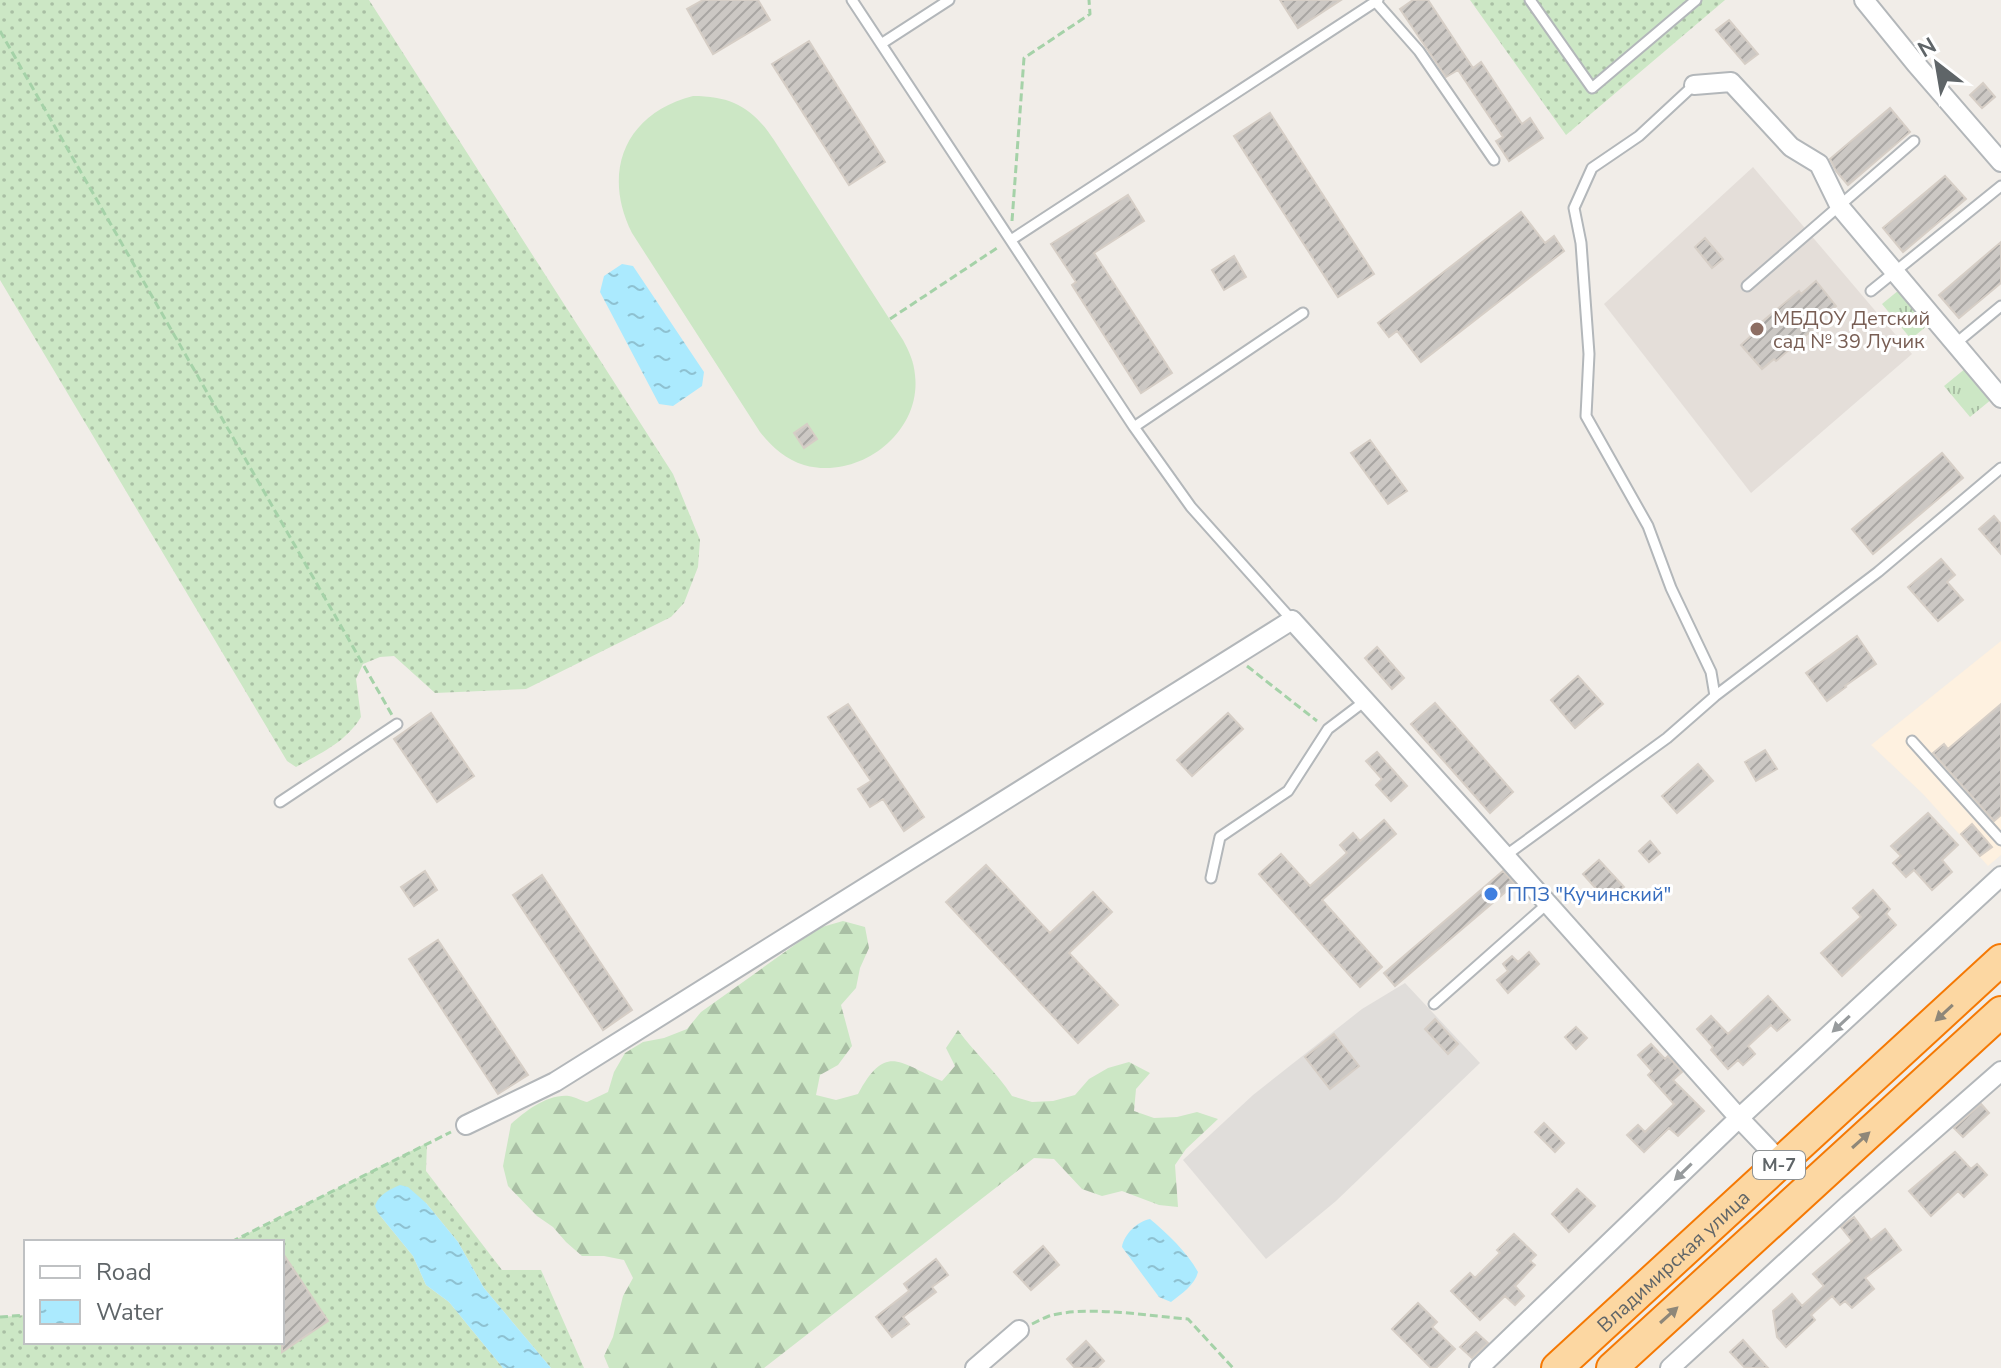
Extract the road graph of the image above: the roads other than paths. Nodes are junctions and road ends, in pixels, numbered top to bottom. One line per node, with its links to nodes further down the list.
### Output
1 (852, 0): 7 (lane)
2 (949, 0): 7 (lane)
3 (1530, 0): 4 (lane)
4 (1696, 0)
5 (1864, 0): 11 (street)
6 (1376, 1): 10 (lane); 14 (lane)
7 (881, 44): 14 (lane)
8 (1694, 85): 13 (street); 25 (lane)
9 (1914, 141): 13 (lane)
10 (1494, 160)
11 (2001, 162)
12 (2001, 186): 15 (lane)
13 (1840, 207): 15 (street); 16 (lane)
14 (1011, 240): 22 (lane)
15 (1895, 272): 17 (lane); 20 (street)
16 (1747, 286)
17 (1871, 291)
18 (2001, 306): 20 (lane)
19 (1303, 313): 22 (lane)
20 (1955, 344): 21 (street)
21 (2001, 398)
22 (1134, 427): 24 (lane)
23 (2001, 468): 25 (lane)
24 (1292, 620): 26 (street); 40 (street)
25 (1715, 696): 31 (lane)
26 (1365, 701): 31 (street); 33 (lane)
27 (397, 724): 29 (lane)
28 (1912, 741): 30 (lane)
29 (280, 802)
30 (2001, 840)
31 (1505, 856): 34 (street)
32 (2001, 876): 39 (street, one-way to 39)
33 (1211, 878)
34 (1547, 904): 36 (lane); 39 (street)
35 (2001, 960): 41 (highway, Владимирская улица / М-7, one-way to 41)
36 (1434, 1004)
37 (2001, 1012): 46 (highway, Владимирская улица / М-7, one-way to 37)
38 (2001, 1071): 47 (street)
39 (1739, 1118): 41 (street); 44 (street, one-way to 44)
40 (466, 1125)
41 (1782, 1163): 45 (highway, Владимирская улица / М-7)
42 (1019, 1330): 43 (street)
43 (975, 1368)
44 (1479, 1368)
45 (1557, 1368)
46 (1612, 1368)
47 (1670, 1368)

